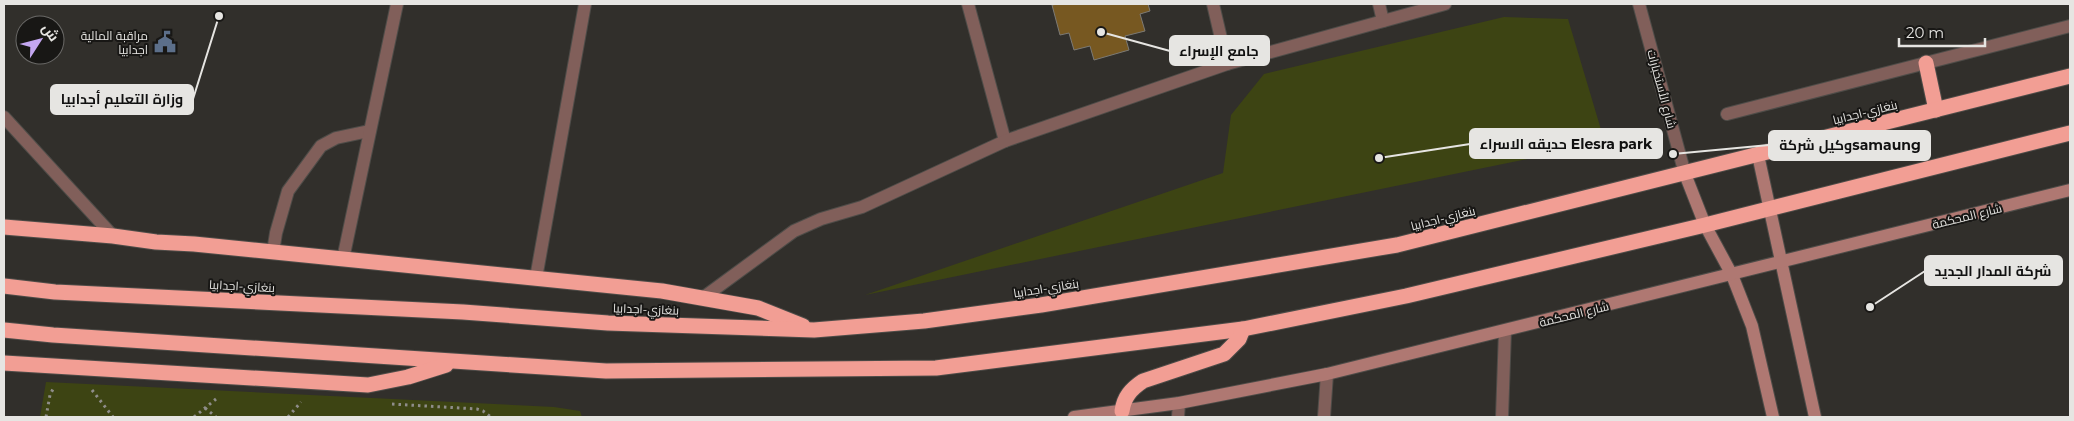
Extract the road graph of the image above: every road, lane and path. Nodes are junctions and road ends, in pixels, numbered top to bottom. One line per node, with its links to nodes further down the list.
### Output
1 (397, 4): 16 (street)
2 (585, 4): 32 (street)
3 (968, 4): 20 (street)
4 (1213, 4): 11 (street)
5 (1379, 4): 8 (street)
6 (1445, 4): 8 (street)
7 (1638, 4): 22 (street, شارع الأستخبارات)
8 (1383, 21): 11 (street)
9 (2070, 26): 10 (street)
10 (1926, 63): 13 (highway); 14 (street)
11 (1227, 64): 20 (street)
12 (2070, 76): 13 (highway, بنغازي-اجدابيا)
13 (1936, 110): 21 (highway, بنغازي-اجدابيا)
14 (1726, 114)
15 (4, 117): 19 (street)
16 (369, 131): 28 (street); 29 (street)
17 (4, 133): 19 (street)
18 (2070, 133): 24 (highway)
19 (20, 134): 27 (street)
20 (1004, 141): 34 (street)
21 (1758, 155): 22 (highway, بنغازي-اجدابيا); 24 (street)
22 (1686, 174): 25 (street); 37 (highway, بنغازي-اجدابيا)
23 (2070, 190): 30 (street, شارع المحكمة)
24 (1769, 209): 25 (highway); 30 (street)
25 (1705, 224): 31 (street); 35 (highway)
26 (4, 227): 27 (highway)
27 (113, 236): 28 (highway)
28 (273, 252): 29 (highway)
29 (343, 259): 32 (highway)
30 (1781, 262): 31 (street, شارع المحكمة); 57 (street)
31 (1732, 275): 38 (street, شارع المحكمة); 56 (street)
32 (536, 278): 34 (highway)
33 (4, 286): 37 (highway, بنغازي-اجدابيا)
34 (704, 297): 37 (highway)
35 (1243, 329): 39 (highway); 47 (highway)
36 (4, 330): 39 (highway)
37 (814, 330)
38 (1505, 331): 41 (street, شارع المحكمة); 55 (street)
39 (455, 362): 40 (highway)
40 (4, 363)
41 (1327, 374): 45 (street, شارع المحكمة); 54 (street)
42 (90, 387): 48 (path)
43 (221, 395): 46 (path)
44 (304, 399): 51 (path)
45 (1179, 403): 47 (street, شارع المحكمة); 53 (street)
46 (205, 408): 49 (path); 50 (path)
47 (1122, 411): 52 (street, شارع المحكمة)
48 (114, 417)
49 (194, 417)
50 (216, 417)
51 (288, 417)
52 (1074, 417)
53 (1178, 417)
54 (1324, 417)
55 (1502, 417)
56 (1773, 417)
57 (1815, 417)

